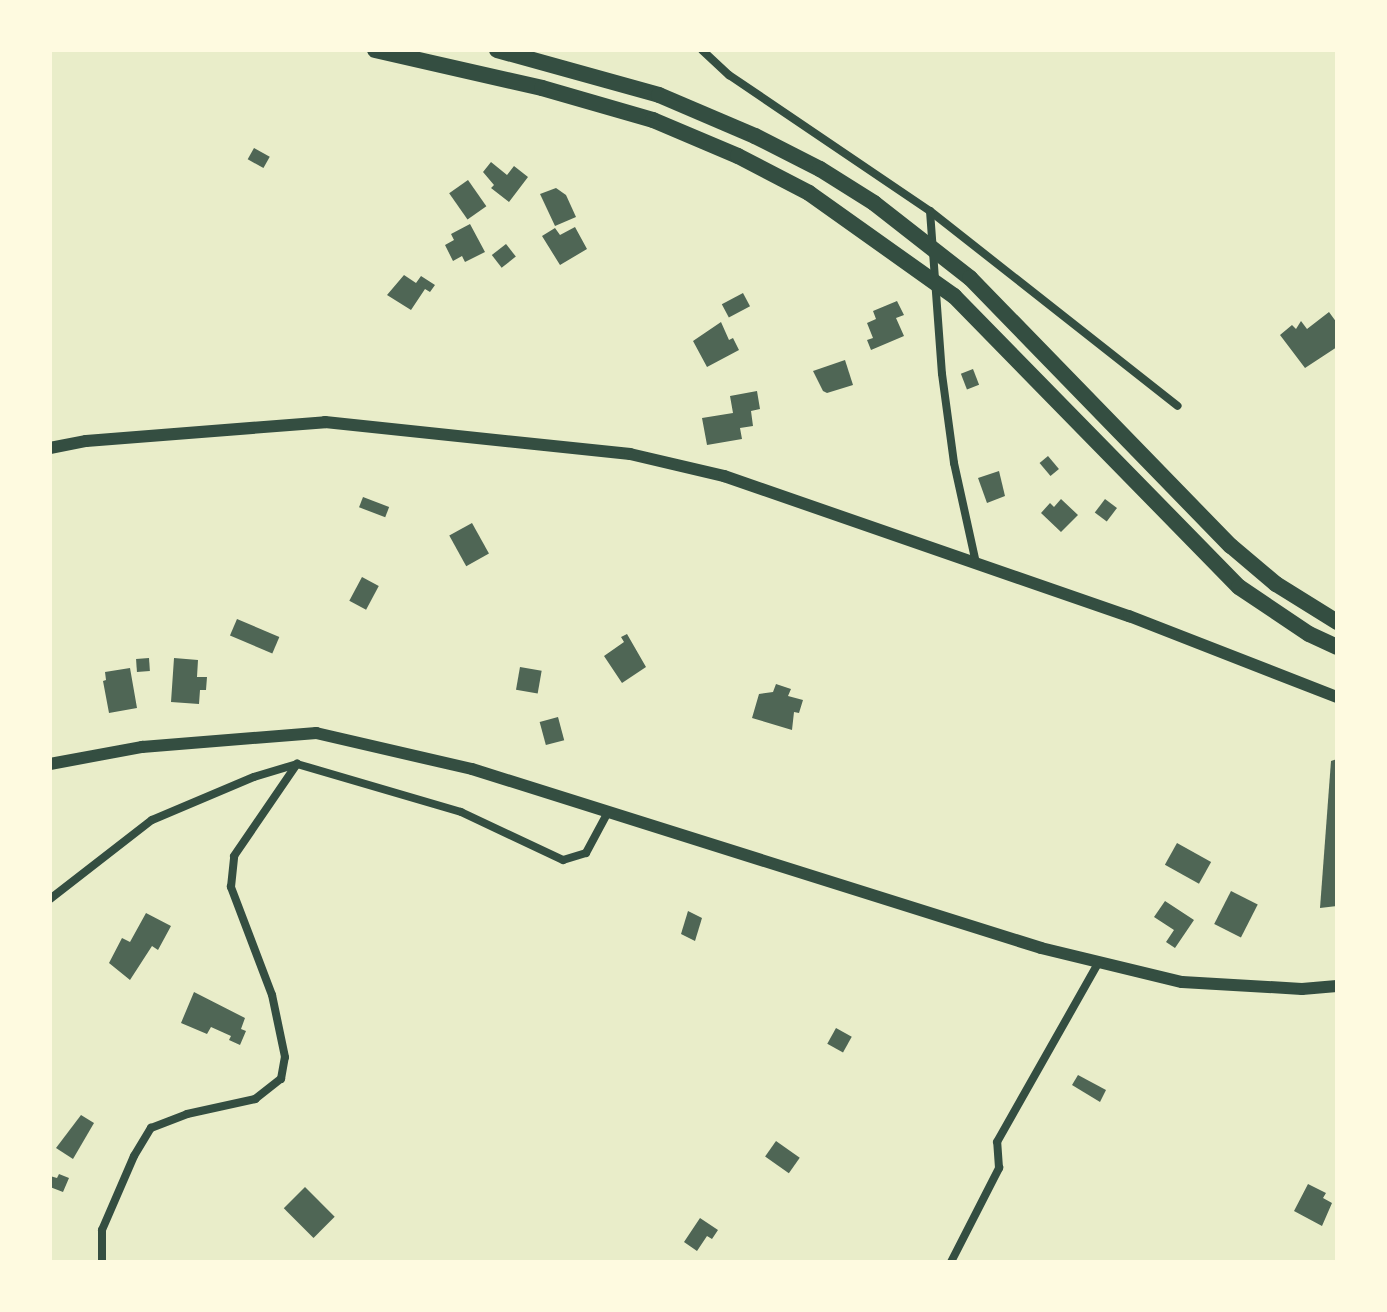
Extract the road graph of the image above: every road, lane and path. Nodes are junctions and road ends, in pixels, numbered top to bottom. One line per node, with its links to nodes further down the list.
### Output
1 (375, 50): 9 (highway)
2 (497, 50): 8 (highway)
3 (702, 50): 4 (street)
4 (930, 211): 5 (street); 7 (street)
5 (1178, 406)
6 (50, 448): 7 (street)
7 (976, 563): 10 (street)
8 (1337, 622)
9 (1337, 647)
10 (1337, 697)
11 (50, 764): 13 (street)
12 (297, 764): 13 (street); 14 (street); 17 (street)
13 (608, 812): 15 (street)
14 (50, 899)
15 (1099, 962): 16 (street); 18 (street)
16 (1337, 986)
17 (102, 1262)
18 (951, 1262)

